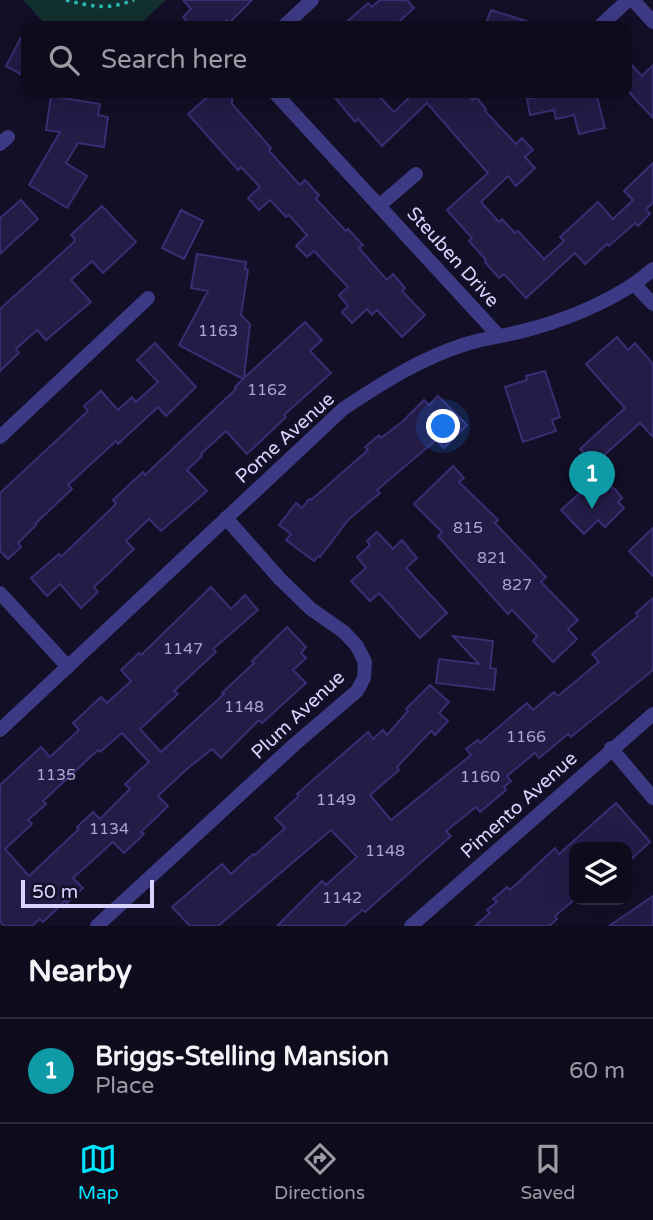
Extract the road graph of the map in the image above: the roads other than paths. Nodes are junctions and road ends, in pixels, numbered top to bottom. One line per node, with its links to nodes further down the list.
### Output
1 (312, 0): 3 (street)
2 (631, 0): 4 (street); 5 (street)
3 (289, 21)
4 (606, 21)
5 (653, 22)
6 (280, 98): 8 (street, Steuben Drive)
7 (416, 174): 8 (street, Steuben Drive)
8 (380, 205): 13 (street, Steuben Drive)
9 (653, 269): 10 (street, Pome Avenue)
10 (635, 285): 12 (street); 13 (street, Pome Avenue)
11 (148, 298): 14 (street)
12 (653, 304)
13 (498, 335): 15 (street, Pome Avenue)
14 (0, 437)
15 (226, 518): 17 (street, Pome Avenue); 22 (street, Plum Avenue)
16 (0, 593): 17 (street)
17 (68, 667): 19 (street, Pome Avenue)
18 (653, 714): 20 (street, Pimento Avenue)
19 (0, 730)
20 (611, 748): 21 (street); 23 (street, Pimento Avenue)
21 (653, 798)
22 (97, 926)
23 (411, 926)

